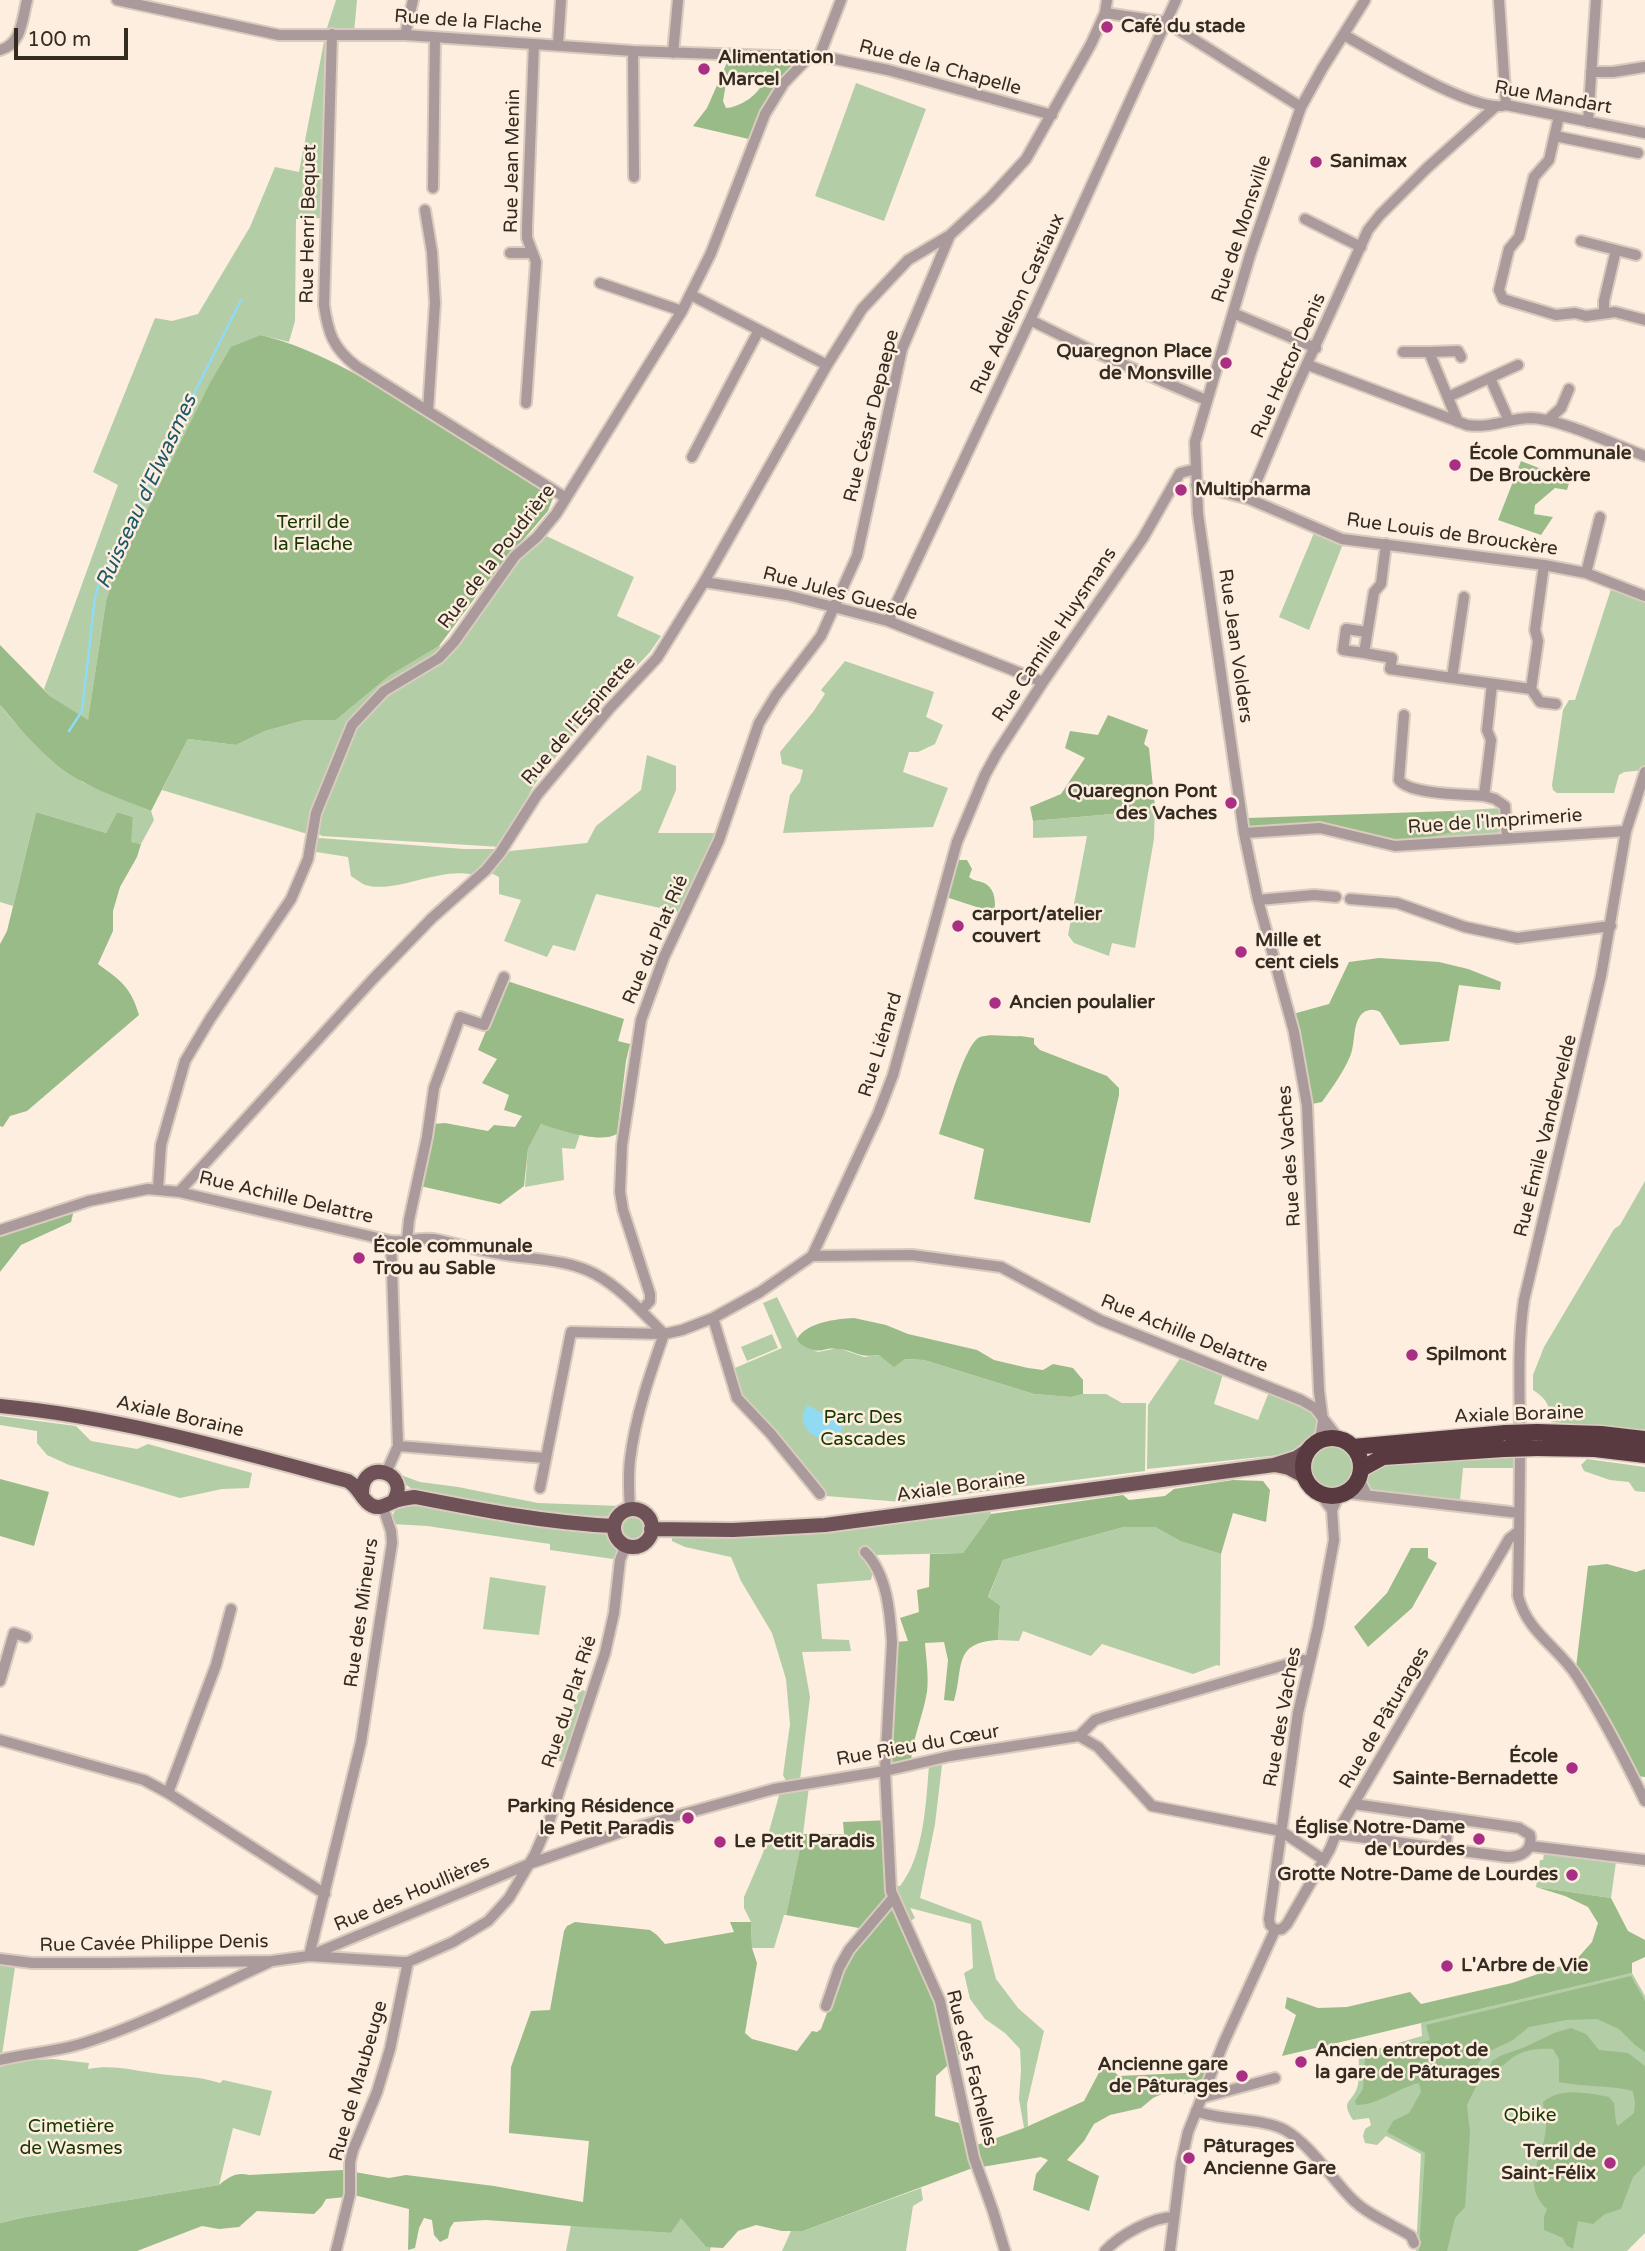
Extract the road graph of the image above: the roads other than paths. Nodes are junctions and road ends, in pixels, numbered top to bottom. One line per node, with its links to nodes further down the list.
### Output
1 (27, 0): 20 (street)
2 (117, 0): 14 (street, Rue de la Flache)
3 (413, 0): 15 (street)
4 (561, 0): 19 (street)
5 (678, 0): 22 (street)
6 (841, 0): 23 (street)
7 (1107, 0): 12 (street)
8 (1176, 0): 13 (street, Rue Adelson Castiaux)
9 (1365, 0): 16 (street, Rue de Monsville)
10 (1499, 0): 26 (street)
11 (1595, 0): 25 (street)
12 (1105, 13): 13 (street); 28 (street)
13 (1166, 22): 27 (street); 50 (street, Rue Adelson Castiaux)
14 (332, 34): 15 (street, Rue de la Flache); 65 (street, Rue Henri Bequet)
15 (405, 35): 17 (street, Rue de la Flache)
16 (1344, 35): 26 (street, Rue Mandart); 27 (street, Rue de Monsville)
17 (435, 37): 18 (street, Rue de la Flache); 35 (street)
18 (534, 44): 19 (street, Rue de la Flache); 43 (street, Rue Jean Menin)
19 (558, 46): 21 (street, Rue de la Flache)
20 (0, 50)
21 (633, 51): 22 (street, Rue de la Flache); 34 (street)
22 (673, 53): 23 (street, Rue de la Flache)
23 (814, 57): 28 (street, Rue de la Chapelle); 46 (street, Rue de la Poudrière)
24 (1645, 67): 25 (street)
25 (1591, 72): 30 (street)
26 (1501, 106): 29 (street, Rue Mandart); 40 (street, Rue Hector Denis)
27 (1301, 107): 48 (street, Rue de Monsville)
28 (1052, 115): 38 (street)
29 (1559, 116): 30 (street, Rue Mandart); 32 (street)
30 (1588, 122): 31 (street, Rue Mandart)
31 (1645, 133)
32 (1555, 136): 33 (street); 49 (street)
33 (1638, 153)
34 (634, 177)
35 (433, 188)
36 (425, 210): 65 (street)
37 (1304, 219): 40 (street)
38 (950, 235): 57 (street, Rue de l'Espinette); 82 (street, Rue César Depaepe)
39 (1581, 241): 41 (street)
40 (1361, 247): 53 (street, Rue Hector Denis)
41 (1616, 250): 44 (street); 49 (street)
42 (510, 253): 43 (street)
43 (532, 253): 64 (street, Rue Jean Menin)
44 (1636, 255)
45 (600, 283): 47 (street)
46 (691, 295): 47 (street, Rue de la Poudrière); 52 (street)
47 (682, 311): 73 (street, Rue de la Poudrière)
48 (1233, 313): 53 (street); 63 (street, Rue de Monsville)
49 (1604, 313): 51 (street)
50 (1030, 320): 63 (street); 83 (street, Rue Adelson Castiaux)
51 (1645, 320)
52 (759, 330): 57 (street); 70 (street)
53 (1316, 348): 58 (street, Rue Hector Denis)
54 (1404, 352): 55 (street)
55 (1429, 352): 56 (street); 62 (street)
56 (1461, 358)
57 (827, 365): 79 (street, Rue de l'Espinette)
58 (1308, 365): 68 (street); 74 (street, Rue Hector Denis)
59 (1518, 365): 60 (street)
60 (1490, 377): 62 (street); 67 (street)
61 (1569, 389): 66 (street)
62 (1448, 397): 68 (street)
63 (1206, 400): 71 (street, Rue de Monsville)
64 (526, 403)
65 (428, 411): 73 (street, Rue Henri Bequet)
66 (1548, 420): 67 (street); 69 (street)
67 (1509, 421): 68 (street)
68 (1458, 422)
69 (1645, 456)
70 (692, 457)
71 (1196, 469): 72 (street, Rue de Monsville); 87 (street, Rue Camille Huysmans)
72 (1196, 485): 74 (street, Rue Louis de Brouckère); 94 (street, Rue Jean Volders)
73 (566, 498): 104 (street, Rue de la Poudrière)
74 (1249, 499): 76 (street, Rue Louis de Brouckère)
75 (1600, 517): 78 (street)
76 (1385, 544): 77 (street, Rue Louis de Brouckère); 84 (street)
77 (1544, 565): 78 (street, Rue Louis de Brouckère); 89 (street)
78 (1586, 573): 80 (street, Rue Louis de Brouckère)
79 (704, 582): 82 (street, Rue Jules Guesde); 105 (street, Rue de l'Espinette)
80 (1645, 596)
81 (1464, 597): 86 (street)
82 (835, 607): 83 (street, Rue Jules Guesde); 110 (street, Rue du Plat Rié)
83 (888, 621): 87 (street, Rue Jules Guesde)
84 (1367, 632): 85 (street); 85 (street)
85 (1364, 653): 86 (street)
86 (1452, 678): 88 (street)
87 (1043, 682): 97 (street, Rue Camille Huysmans)
88 (1492, 684): 89 (street); 93 (street)
89 (1531, 689): 90 (street)
90 (1556, 704)
91 (1404, 715): 93 (street)
92 (1645, 772): 95 (street, Rue Émile Vandervelde)
93 (1484, 796): 98 (street)
94 (1241, 812): 96 (street, Rue des Vaches)
95 (1626, 831): 98 (street, Rue de l'Imprimerie); 102 (street, Rue Émile Vandervelde)
96 (1244, 833): 98 (street, Rue de l'Imprimerie); 101 (street, Rue des Vaches)
97 (960, 836): 109 (street, Rue Liénard)
98 (1507, 838)
99 (1336, 897): 101 (street)
100 (1350, 899): 102 (street)
101 (1258, 900): 114 (street, Rue des Vaches)
102 (1611, 926): 138 (street, Rue Émile Vandervelde)
103 (504, 977): 107 (street)
104 (158, 1189): 105 (street, Rue Achille Delattre); 106 (street, Rue Achille Delattre)
105 (179, 1192): 108 (street, Rue Achille Delattre)
106 (0, 1230)
107 (407, 1240): 108 (street, Rue Achille Delattre); 110 (street, Rue Achille Delattre)
108 (391, 1241): 120 (street)
109 (812, 1256): 111 (street); 114 (street, Rue Achille Delattre)
110 (641, 1311): 112 (street, Rue Achille Delattre)
111 (713, 1318): 112 (street); 132 (street)
112 (664, 1334): 122 (street); 137 (street)
113 (0, 1406): 128 (main road, Axiale Boraine)
114 (1323, 1421): 118 (street); 119 (street, Rue des Vaches)
115 (1645, 1439): 116 (highway, Axiale Boraine)
116 (1537, 1440): 117 (highway, Axiale Boraine, bridge); 121 (highway, Axiale Boraine)
117 (1505, 1441): 118 (highway, Axiale Boraine); 125 (highway, Axiale Boraine)
118 (1346, 1443): 119 (highway, Axiale Boraine); 125 (highway)
119 (1314, 1445): 123 (main road, Axiale Boraine); 127 (highway)
120 (398, 1446): 122 (street); 124 (street)
121 (1645, 1455)
122 (546, 1458): 130 (street)
123 (1274, 1465): 127 (main road, Axiale Boraine); 140 (main road, Axiale Boraine)
124 (386, 1473): 126 (main road); 129 (main road)
125 (1360, 1474): 133 (street); 135 (highway, Axiale Boraine)
126 (368, 1476): 128 (main road); 131 (main road)
127 (1304, 1476): 135 (highway, Axiale Boraine)
128 (348, 1481): 131 (main road)
129 (397, 1485): 134 (main road); 136 (main road)
130 (540, 1488)
131 (362, 1493): 136 (main road)
132 (820, 1494)
133 (1367, 1495): 135 (street); 138 (street)
134 (415, 1497): 136 (main road); 139 (main road)
135 (1339, 1499): 146 (street, Rue des Vaches)
136 (388, 1504): 162 (street, Rue des Mineurs)
137 (630, 1509): 139 (main road); 140 (main road)
138 (1518, 1513): 141 (street, Rue Émile Vandervelde)
139 (614, 1526): 142 (main road)
140 (652, 1529): 142 (main road)
141 (1519, 1531): 152 (street, Rue Émile Vandervelde); 153 (street, Rue de Pâturages)
142 (626, 1545): 161 (street, Rue du Plat Rié)
143 (865, 1552): 150 (street, Rue des Fachelles)
144 (231, 1609): 151 (street)
145 (26, 1637): 147 (street)
146 (1310, 1661): 148 (street, Rue Rieu du Cœur); 155 (street, Rue des Vaches)
147 (0, 1681)
148 (1079, 1736): 150 (street, Rue Rieu du Cœur); 155 (street)
149 (0, 1740): 151 (street)
150 (885, 1771): 161 (street, Rue Rieu du Cœur); 163 (street, Rue des Fachelles)
151 (168, 1793): 162 (street)
152 (1645, 1801)
153 (1354, 1804): 154 (street); 156 (street, Rue de Pâturages)
154 (1449, 1818): 157 (street); 158 (street)
155 (1281, 1831): 159 (street); 164 (street, Rue des Vaches)
156 (1336, 1835): 158 (street); 159 (street, Rue de Pâturages)
157 (1530, 1846): 158 (street); 160 (street)
158 (1445, 1850)
159 (1324, 1860): 164 (street, Rue de Pâturages)
160 (1645, 1860)
161 (528, 1864): 165 (street, Rue des Houllières); 168 (street, Rue du Plat Rié)
162 (325, 1894): 165 (street, Rue des Mineurs)
163 (893, 1898): 169 (street); 177 (street, Rue des Fachelles)
164 (1275, 1930): 172 (street, Rue de Pâturages)
165 (309, 1956): 167 (street, Rue Cavée Philippe Denis); 168 (street)
166 (0, 1959): 167 (street, Rue Cavée Philippe Denis)
167 (272, 1961): 170 (street)
168 (408, 1962): 176 (street, Rue de Maubeuge)
169 (826, 2006)
170 (0, 2060)
171 (1275, 2078): 172 (street)
172 (1201, 2098): 173 (street, Rue de Pâturages)
173 (1196, 2111): 174 (street, Rue de Pâturages); 175 (street)
174 (1174, 2217): 178 (street); 179 (street, Rue de Pâturages)
175 (1414, 2243)
176 (336, 2251)
177 (1005, 2251)
178 (1105, 2251)
179 (1170, 2251)

